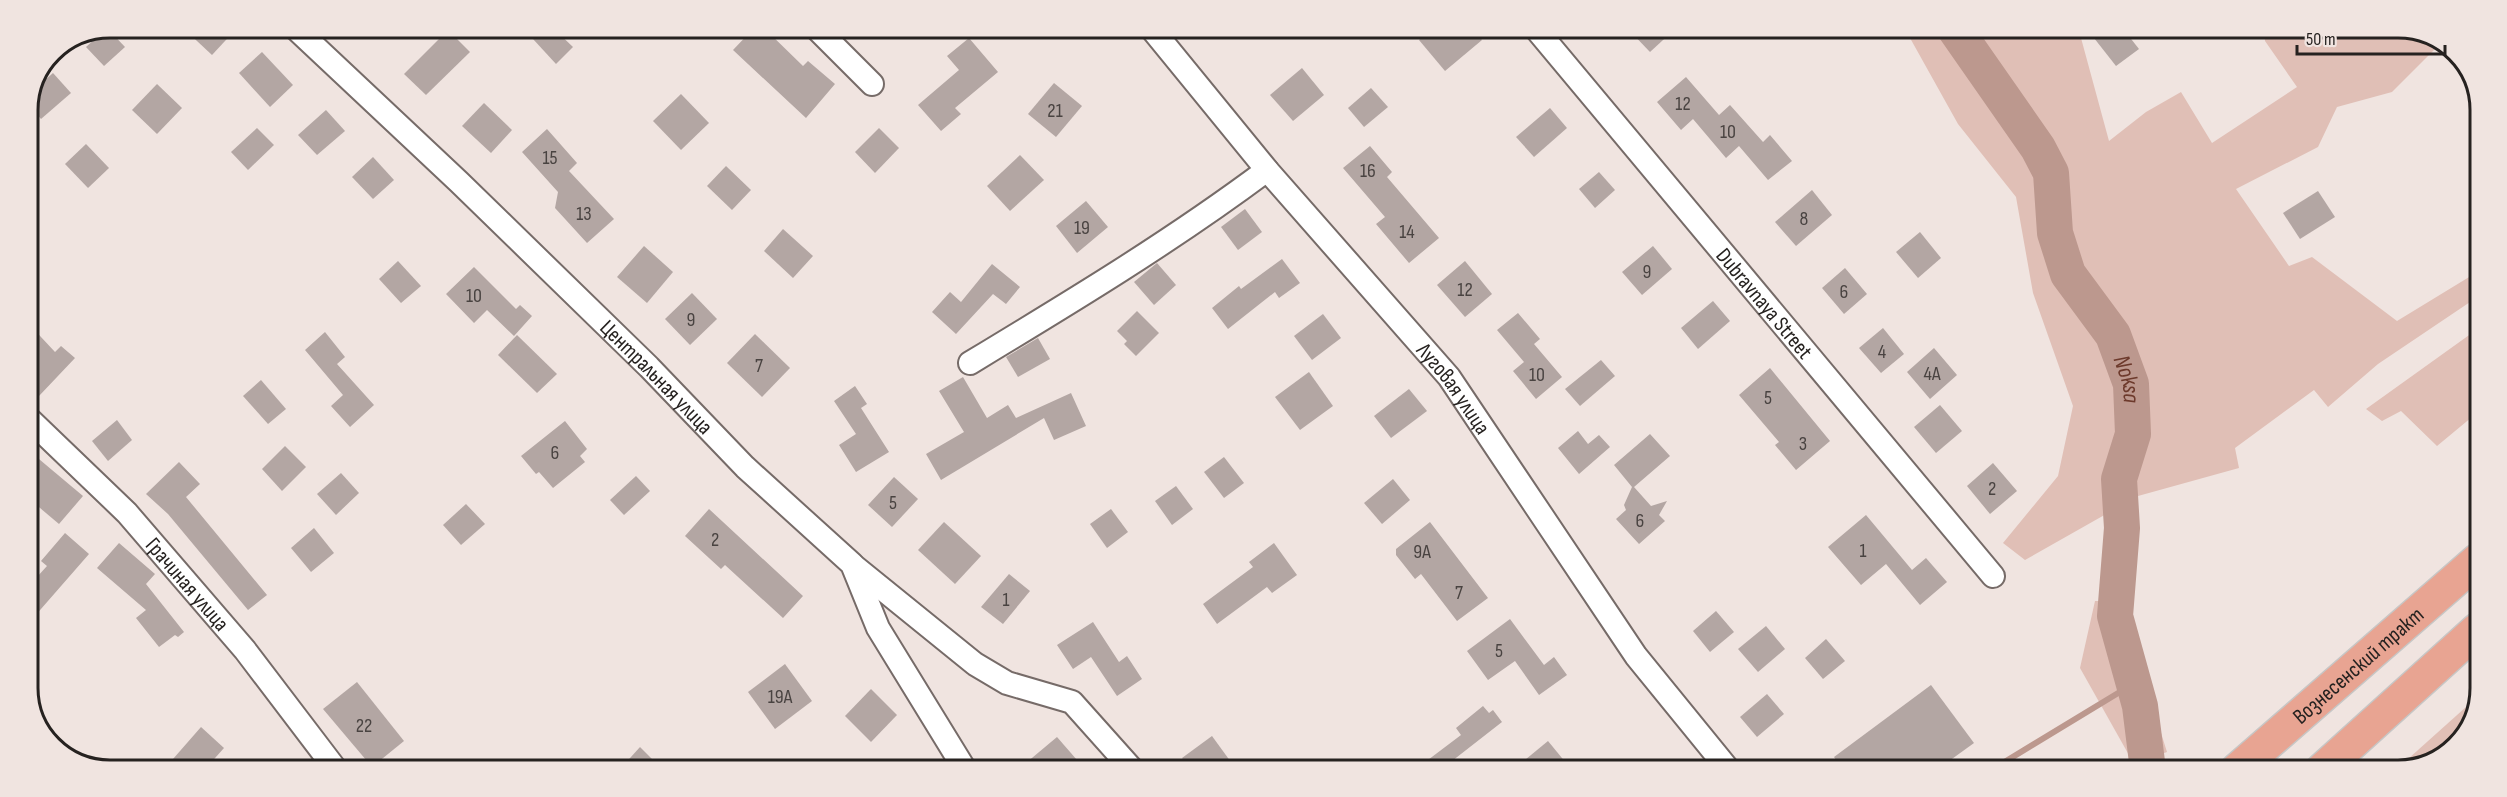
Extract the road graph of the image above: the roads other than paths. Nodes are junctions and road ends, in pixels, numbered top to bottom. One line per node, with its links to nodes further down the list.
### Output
1 (306, 38): 9 (street, Центральная улица)
2 (826, 38): 5 (street)
3 (1160, 38): 6 (street, Луговая улица)
4 (1544, 38): 11 (street, Dubravnaya Street)
5 (872, 84)
6 (1268, 170): 7 (street); 16 (street, Луговая улица)
7 (970, 363)
8 (38, 428): 13 (street, Грачиная улица)
9 (852, 564): 14 (street, Центральная улица); 15 (street)
10 (2470, 567): 17 (main road, Вознесенский тракт)
11 (1993, 576)
12 (2470, 636): 18 (main road)
13 (329, 760)
14 (959, 760)
15 (1124, 760)
16 (1721, 760)
17 (2248, 760)
18 (2333, 760)

